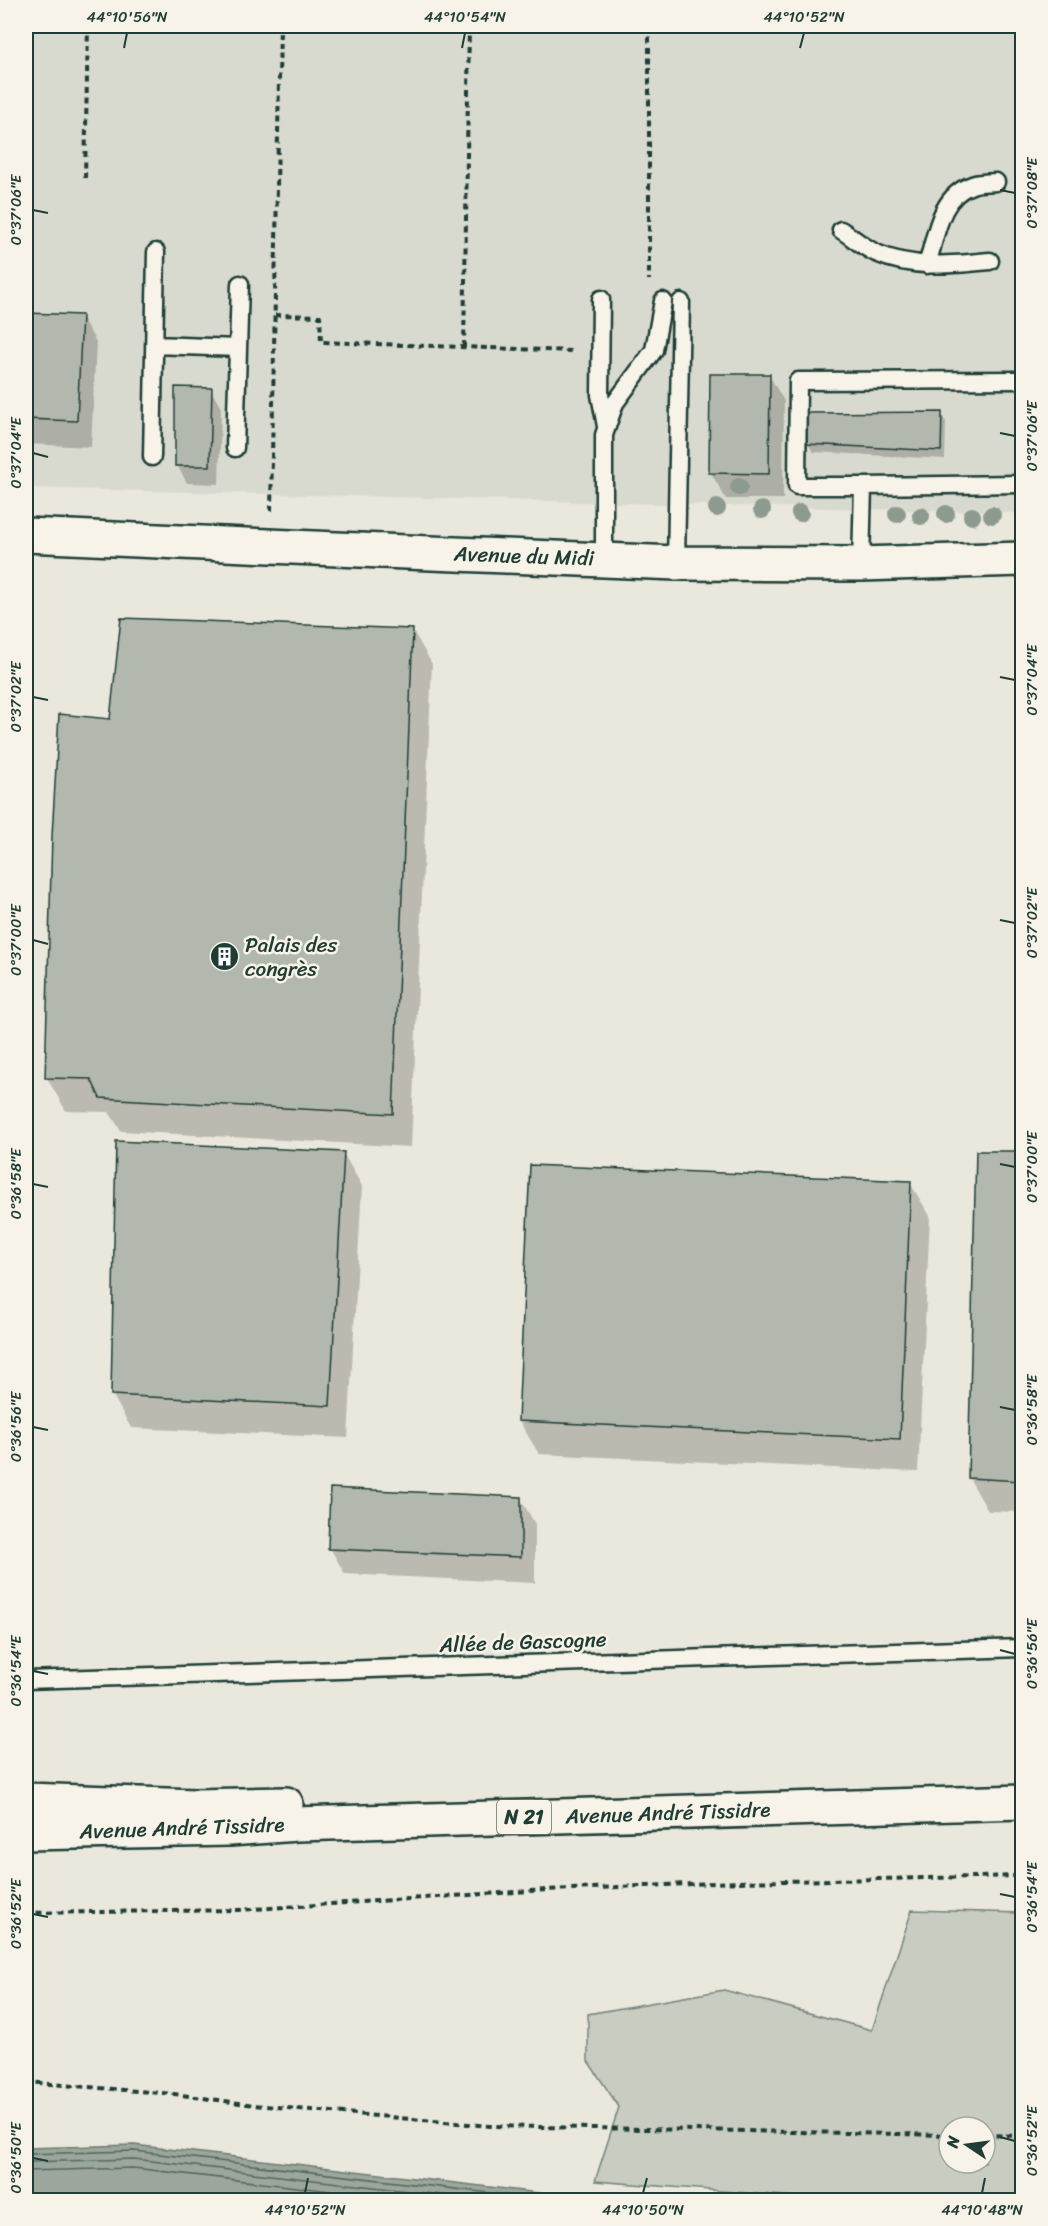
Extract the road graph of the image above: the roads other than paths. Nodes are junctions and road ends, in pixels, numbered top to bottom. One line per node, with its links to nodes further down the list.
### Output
1 (996, 182): 5 (lane)
2 (841, 230): 5 (lane)
3 (156, 252): 10 (lane)
4 (990, 261): 5 (lane)
5 (927, 265)
6 (240, 284): 11 (lane)
7 (601, 299): 13 (lane)
8 (663, 301): 13 (lane)
9 (681, 302): 21 (lane)
10 (154, 345): 11 (lane); 15 (lane)
11 (238, 348): 14 (lane)
12 (1023, 380): 17 (lane)
13 (606, 429): 19 (lane)
14 (235, 448)
15 (152, 457)
16 (1023, 484): 17 (lane)
17 (863, 486): 22 (lane)
18 (26, 535): 19 (main road, Avenue du Midi)
19 (604, 559): 21 (main road, Avenue du Midi)
20 (1023, 559): 22 (main road, Avenue du Midi)
21 (676, 563): 22 (main road, Avenue du Midi)
22 (861, 564)
23 (1023, 1648): 24 (lane, Allée de Gascogne)
24 (26, 1680)
25 (1023, 1787): 26 (main road, Avenue André Tissidre / N 21)
26 (26, 1800)
27 (1023, 1802): 28 (main road, Avenue André Tissidre / N 21)
28 (26, 1833)

